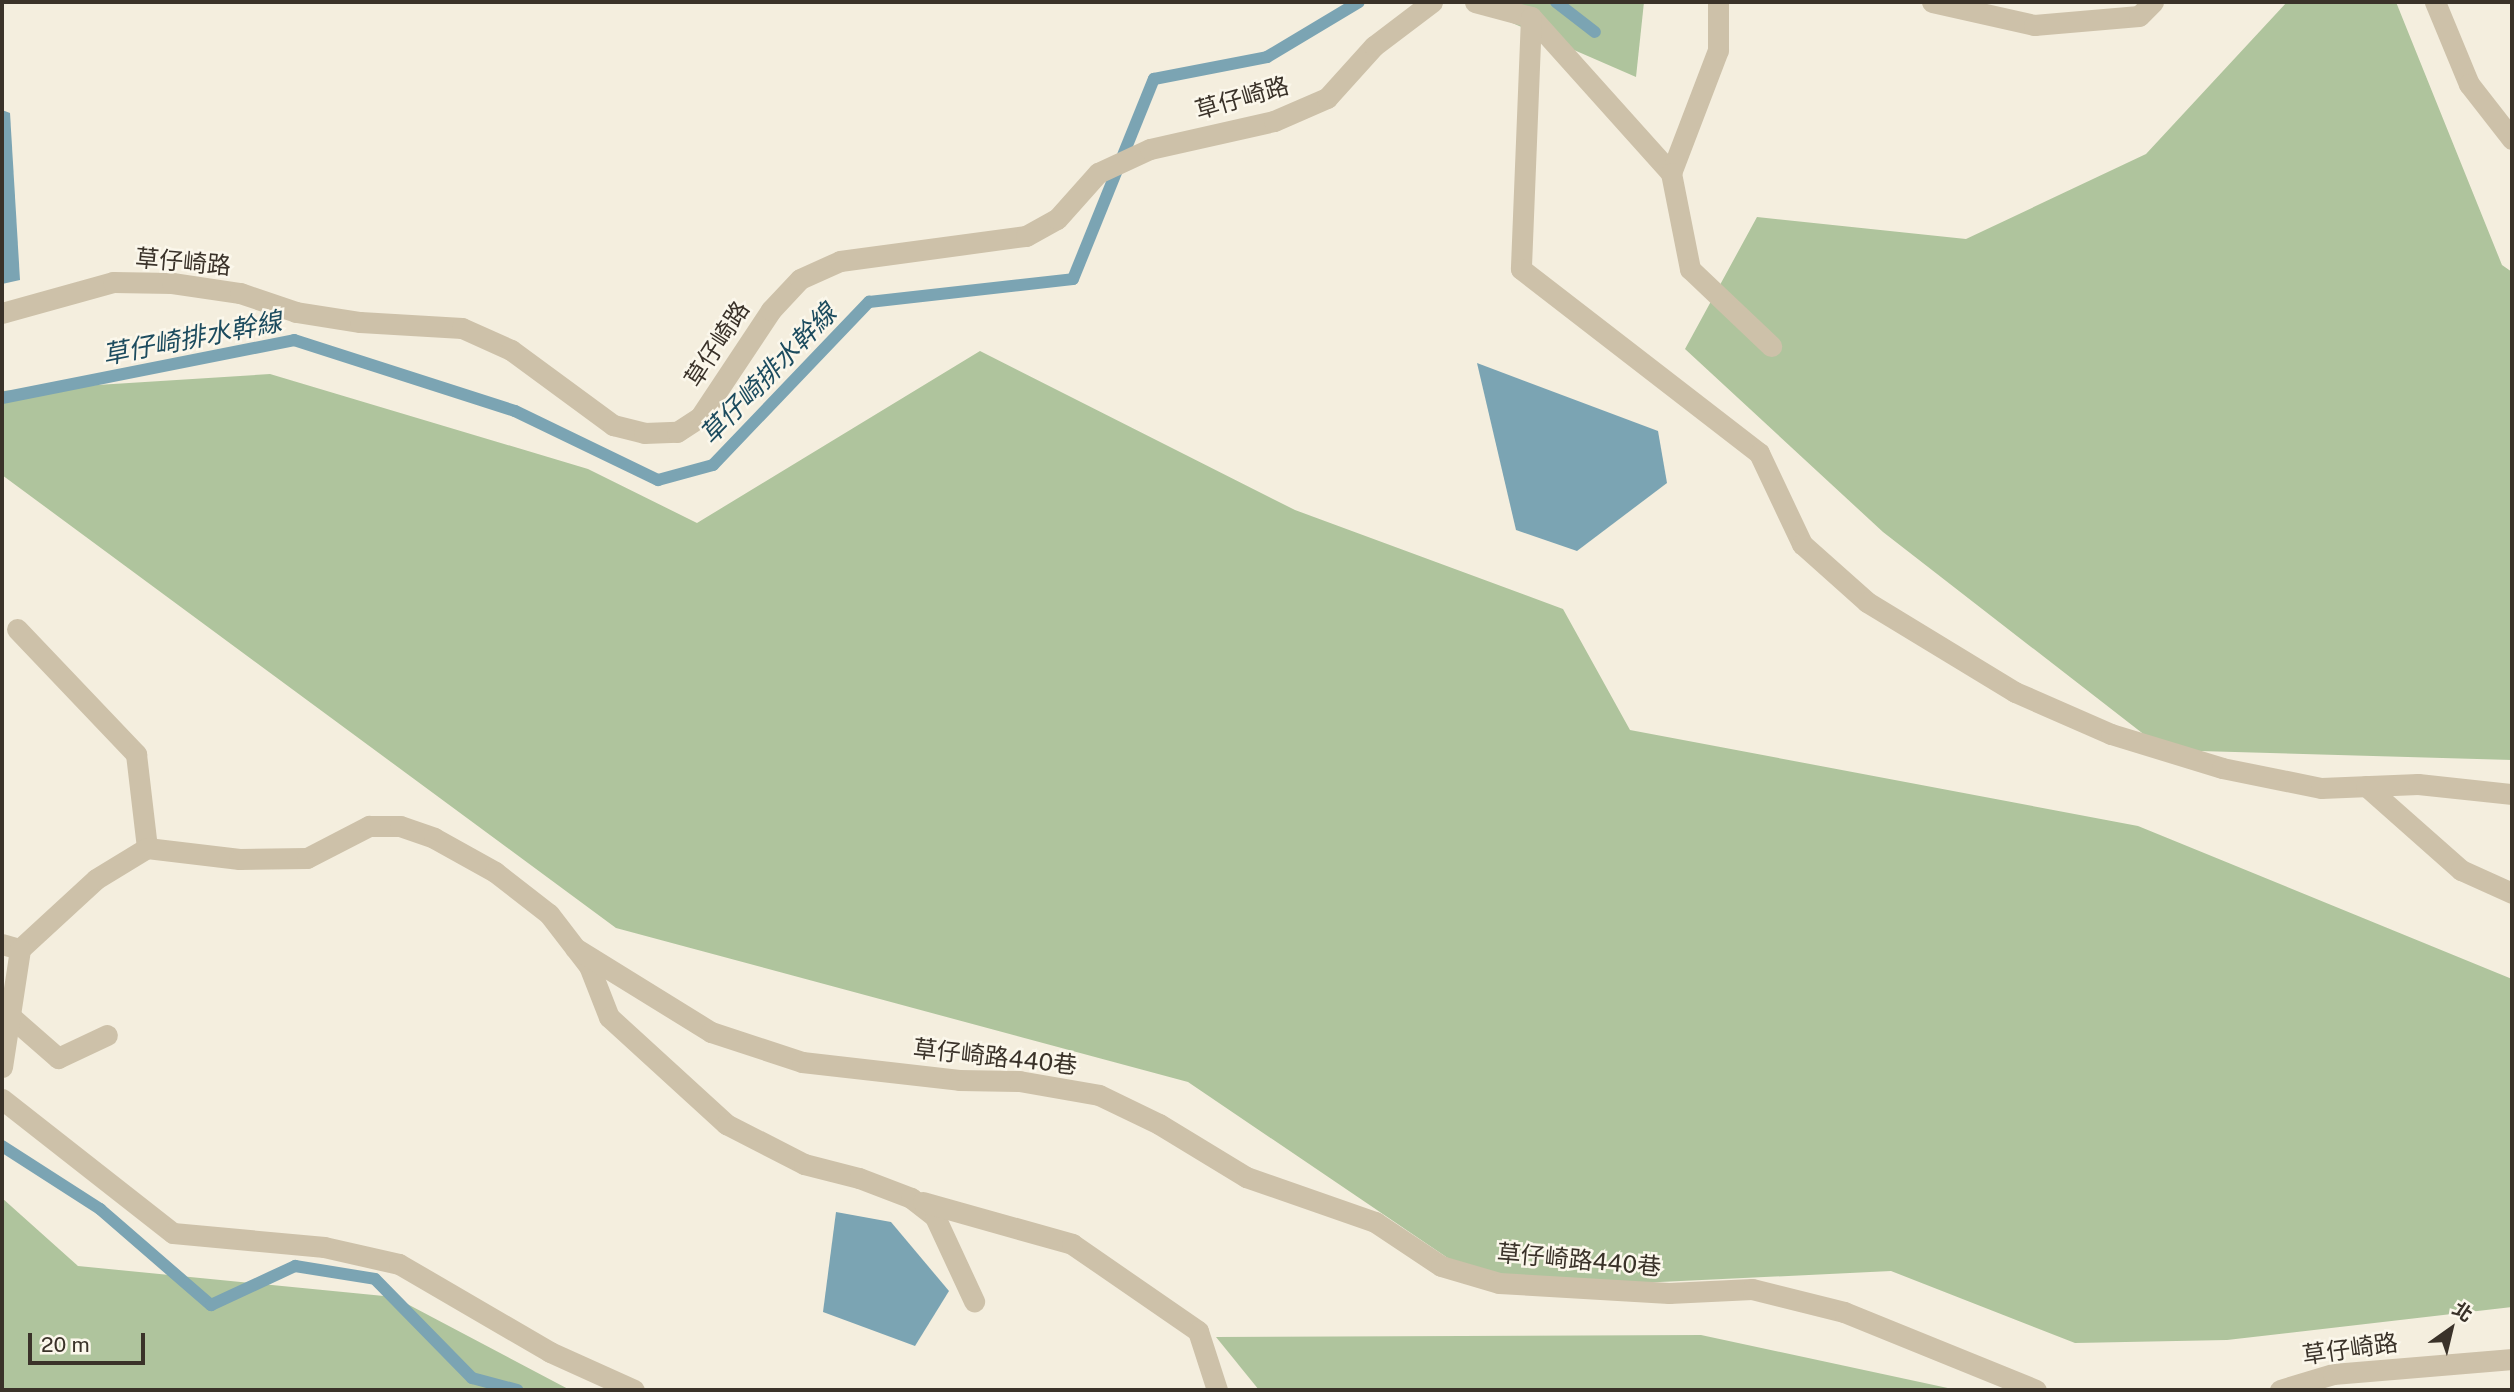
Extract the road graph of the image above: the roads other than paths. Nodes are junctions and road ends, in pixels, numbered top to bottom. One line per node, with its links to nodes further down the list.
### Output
1 (1432, 2): 10 (street, 草仔崎路)
2 (1475, 2): 7 (street)
3 (1718, 2): 9 (street)
4 (1932, 2): 5 (street)
5 (2153, 2)
6 (2435, 2): 8 (street)
7 (1531, 18): 9 (street); 13 (street)
8 (2512, 139)
9 (1671, 173): 11 (street)
10 (2, 313)
11 (1771, 346)
12 (18, 629): 15 (street)
13 (2366, 786): 14 (street); 16 (street)
14 (2512, 794)
15 (147, 848): 17 (street); 18 (street, 草仔崎路440巷)
16 (2512, 893)
17 (11, 947): 19 (street)
18 (575, 948): 23 (street); 28 (street, 草仔崎路440巷)
19 (10, 1016): 20 (street); 21 (street)
20 (107, 1035)
21 (2, 1067)
22 (2, 1099): 26 (street)
23 (911, 1198): 24 (street); 27 (street)
24 (974, 1301)
25 (2512, 1359): 29 (street, 草仔崎路)
26 (634, 1390)
27 (1217, 1390)
28 (2036, 1390)
29 (2280, 1390)

